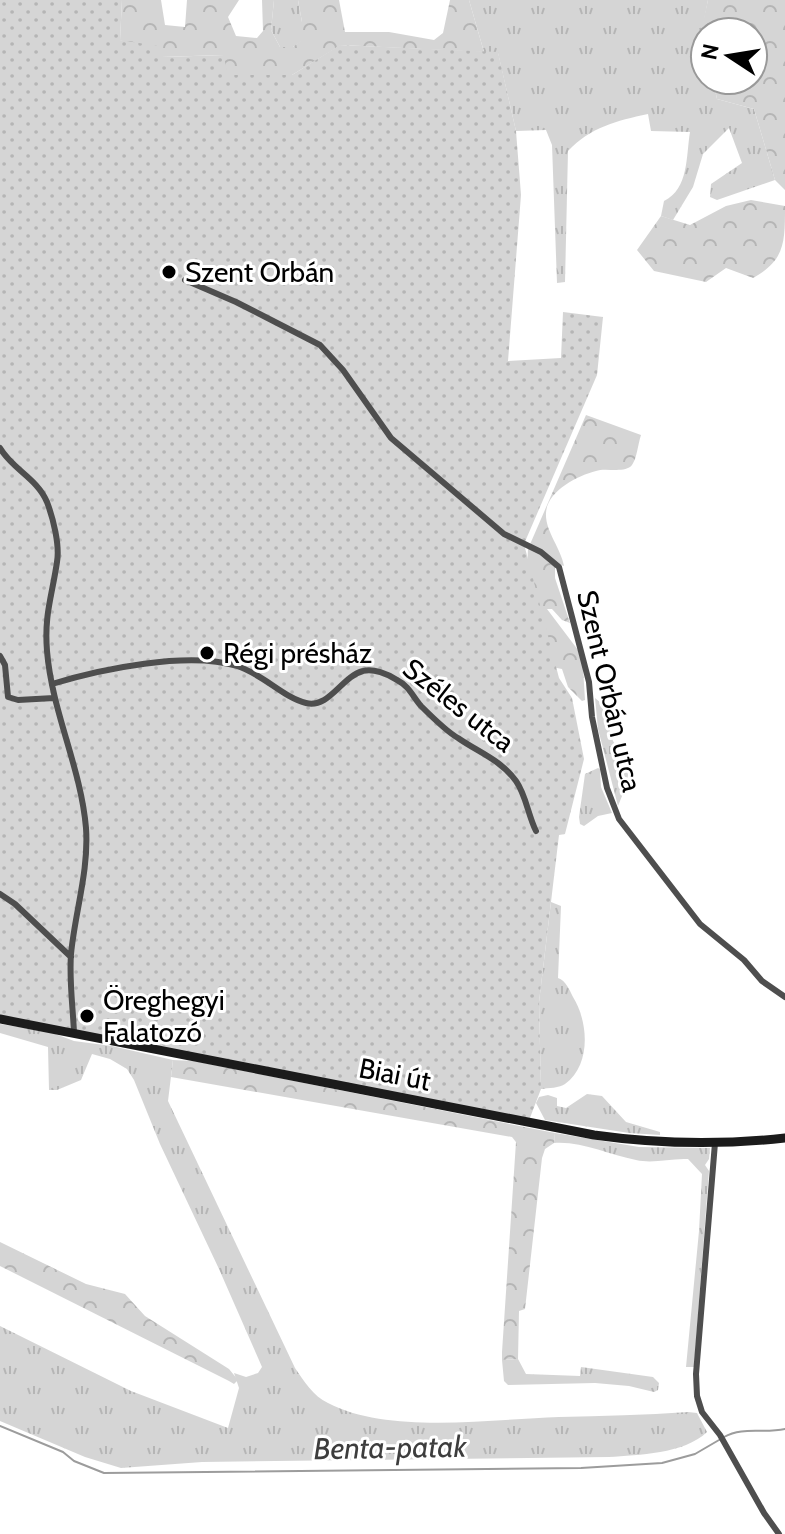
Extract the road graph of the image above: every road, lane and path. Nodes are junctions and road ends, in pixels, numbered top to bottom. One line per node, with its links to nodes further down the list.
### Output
1 (185, 280): 9 (street, Szent Orbán utca)
2 (0, 448): 4 (street)
3 (0, 656): 5 (street)
4 (52, 684): 5 (street); 6 (street, Széles utca)
5 (54, 698): 8 (street)
6 (536, 831)
7 (0, 894): 8 (street)
8 (71, 957): 11 (street)
9 (785, 997)
10 (0, 1019): 11 (main road, Biai út)
11 (74, 1033): 13 (main road, Biai út)
12 (785, 1138): 13 (main road, Biai út)
13 (715, 1143): 14 (street)
14 (779, 1534)

